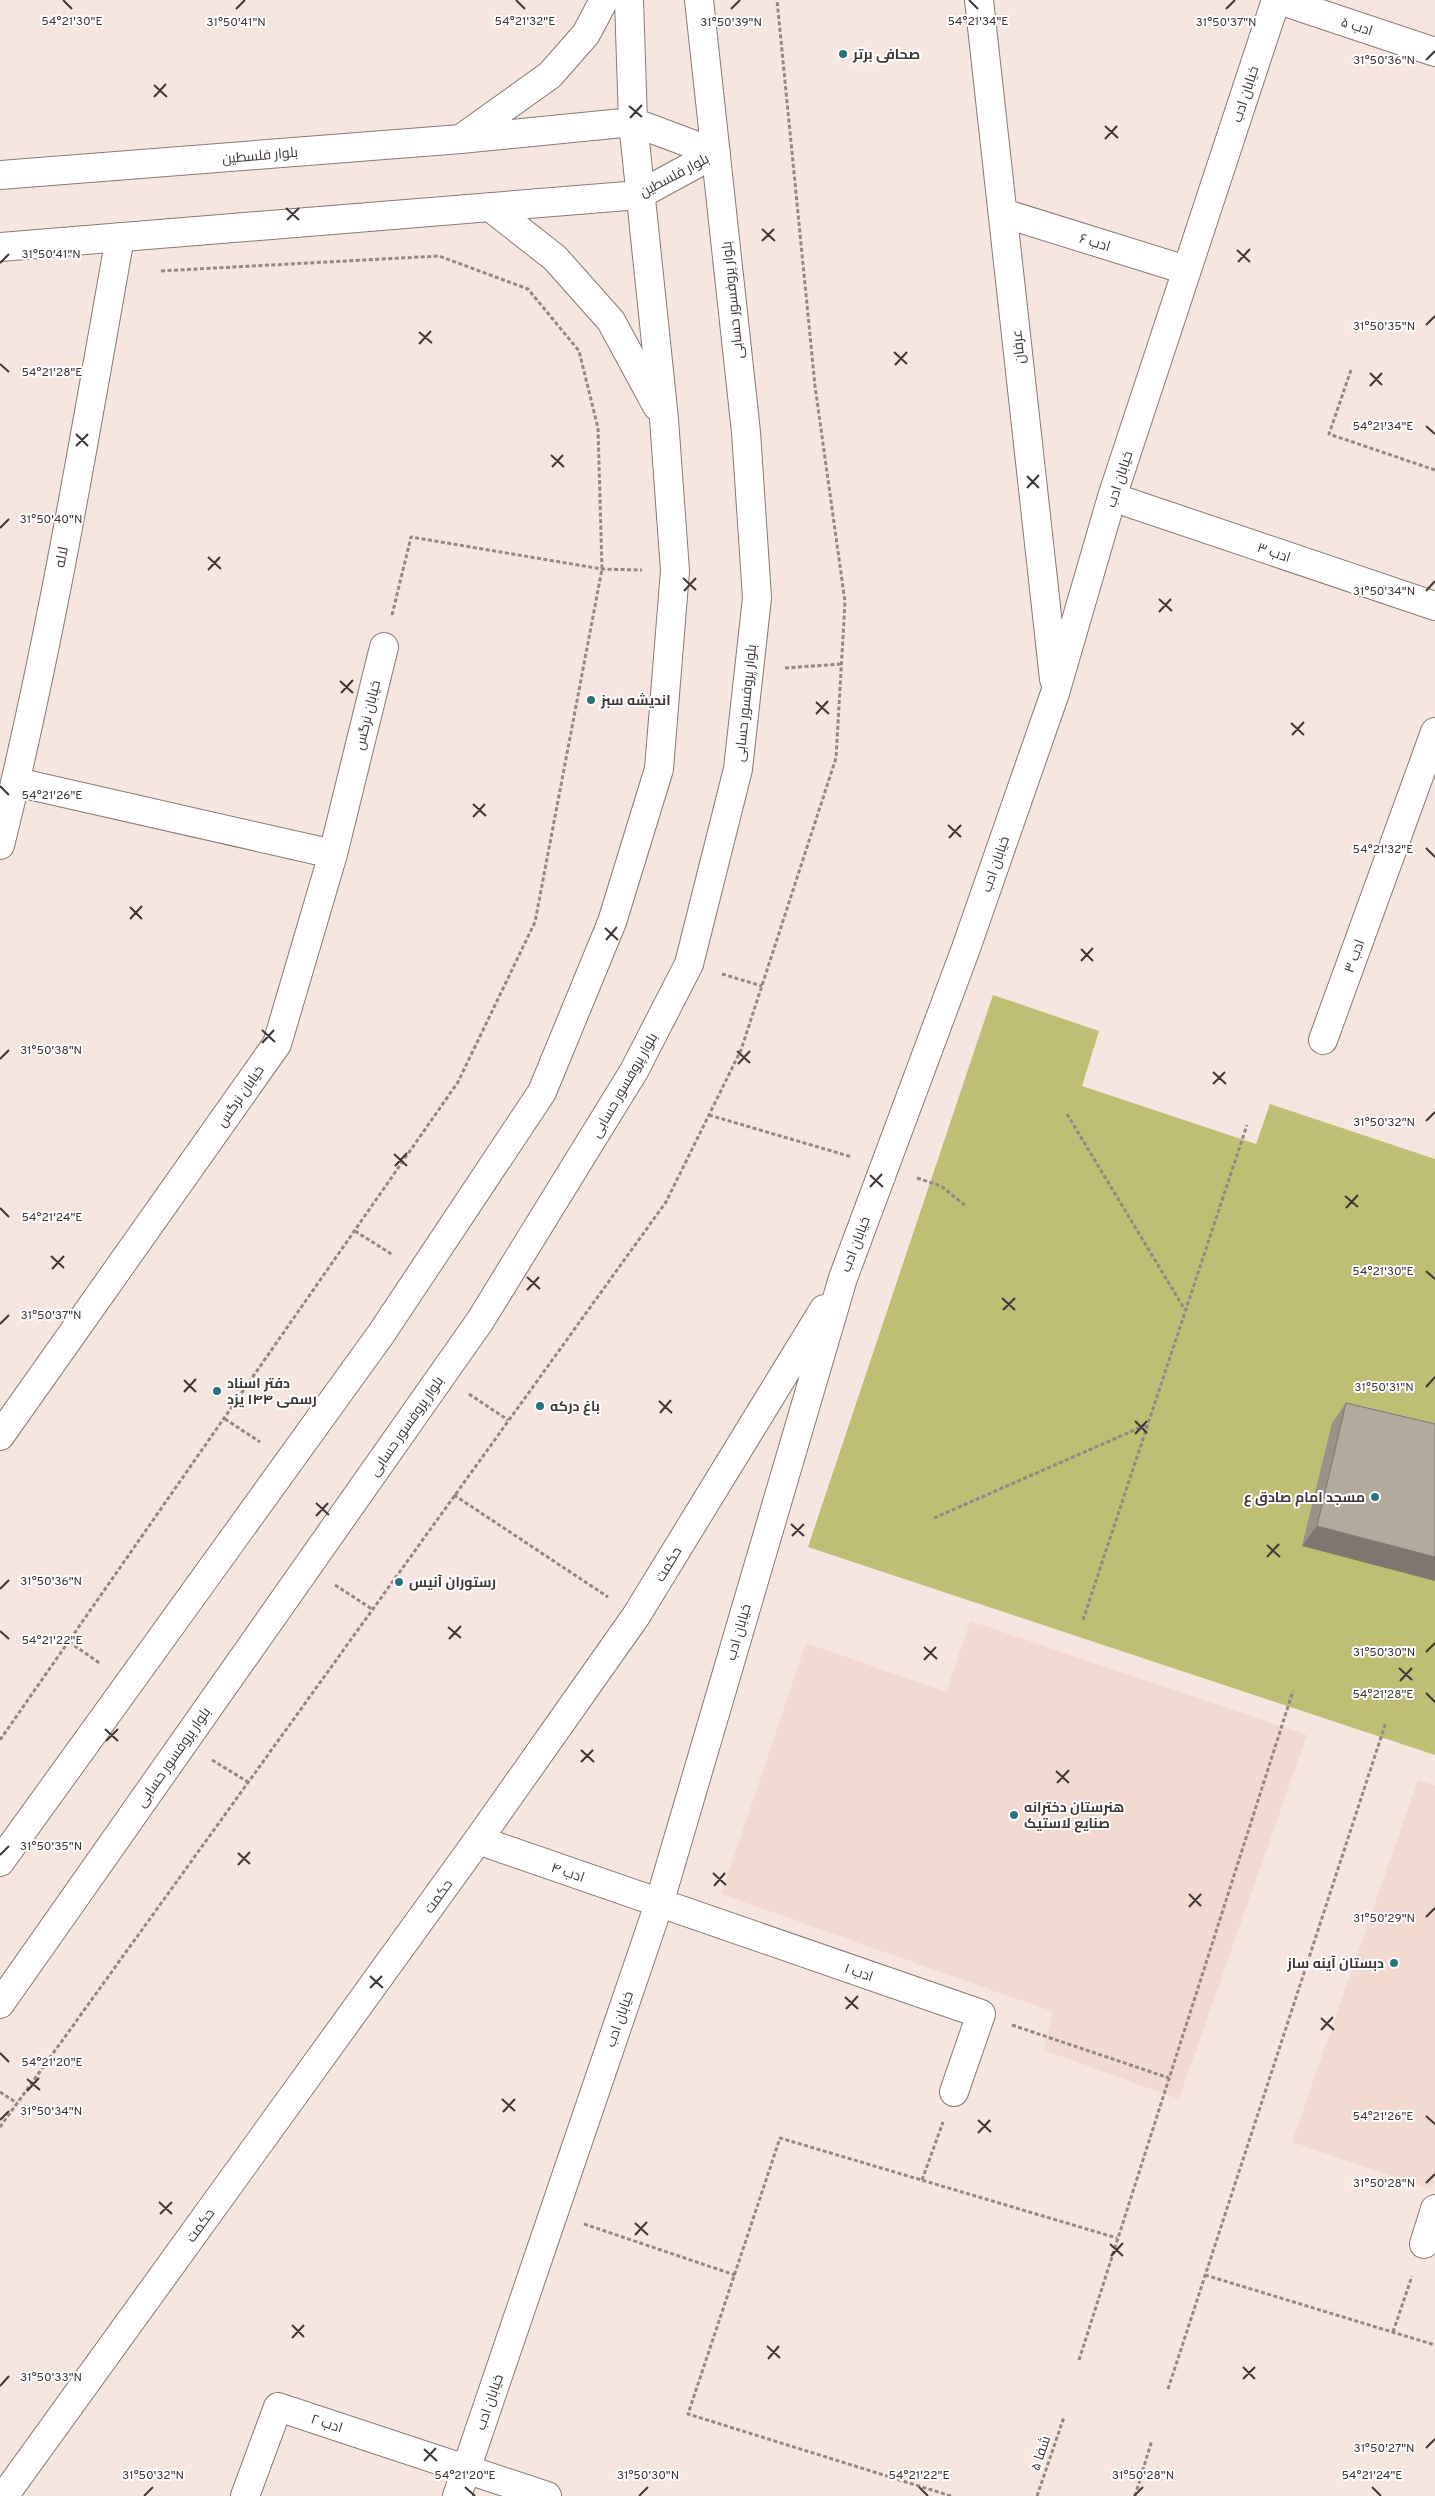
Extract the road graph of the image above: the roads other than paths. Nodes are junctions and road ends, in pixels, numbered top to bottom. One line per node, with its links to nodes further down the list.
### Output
1 (604, 0): 8 (street)
2 (629, 0): 7 (street)
3 (700, 0): 9 (street, بلوار پروفسور حسابی)
4 (979, 0): 13 (street, عرفان)
5 (1277, 0): 6 (street, ادب ۵); 16 (street, خیابان ادب)
6 (1435, 52)
7 (633, 122): 8 (street, بلوار فلسطین); 9 (street, بلوار فلسطین); 11 (street)
8 (461, 139): 10 (street, بلوار فلسطین)
9 (716, 152): 11 (street, بلوار فلسطین); 32 (street, بلوار پروفسور حسابی)
10 (0, 176)
11 (639, 195): 12 (street, بلوار فلسطین); 17 (street)
12 (490, 207): 14 (street, بلوار فلسطین); 17 (street)
13 (1003, 213): 16 (street, ادب ۶); 21 (street, عرفان)
14 (120, 237): 15 (street, بلوار فلسطین); 23 (street, لاله)
15 (0, 247)
16 (1186, 270): 18 (street, خیابان ادب)
17 (664, 419): 30 (street)
18 (1112, 497): 19 (street, ادب ۳); 21 (street, خیابان ادب)
19 (1435, 606)
20 (384, 647): 25 (street, خیابان نرگس)
21 (1055, 693): 27 (street, خیابان ادب)
22 (1435, 732): 26 (street, ادب ۳)
23 (16, 782): 24 (street, لاله); 25 (street)
24 (0, 845)
25 (333, 854): 28 (street, خیابان نرگس)
26 (1323, 1040)
27 (843, 1278): 29 (street, حکمت); 31 (street, خیابان ادب)
28 (0, 1436)
29 (478, 1840): 31 (street, ادب ۴); 37 (street, حکمت)
30 (0, 1862)
31 (659, 1904): 33 (street, ادب ۱); 36 (street, خیابان ادب)
32 (0, 2004)
33 (954, 2092)
34 (1435, 2209): 35 (street)
35 (1424, 2244)
36 (466, 2468): 38 (street, ادب ۲); 39 (street, خیابان ادب); 40 (street)
37 (4, 2496)
38 (245, 2496)
39 (457, 2496)
40 (548, 2496)

